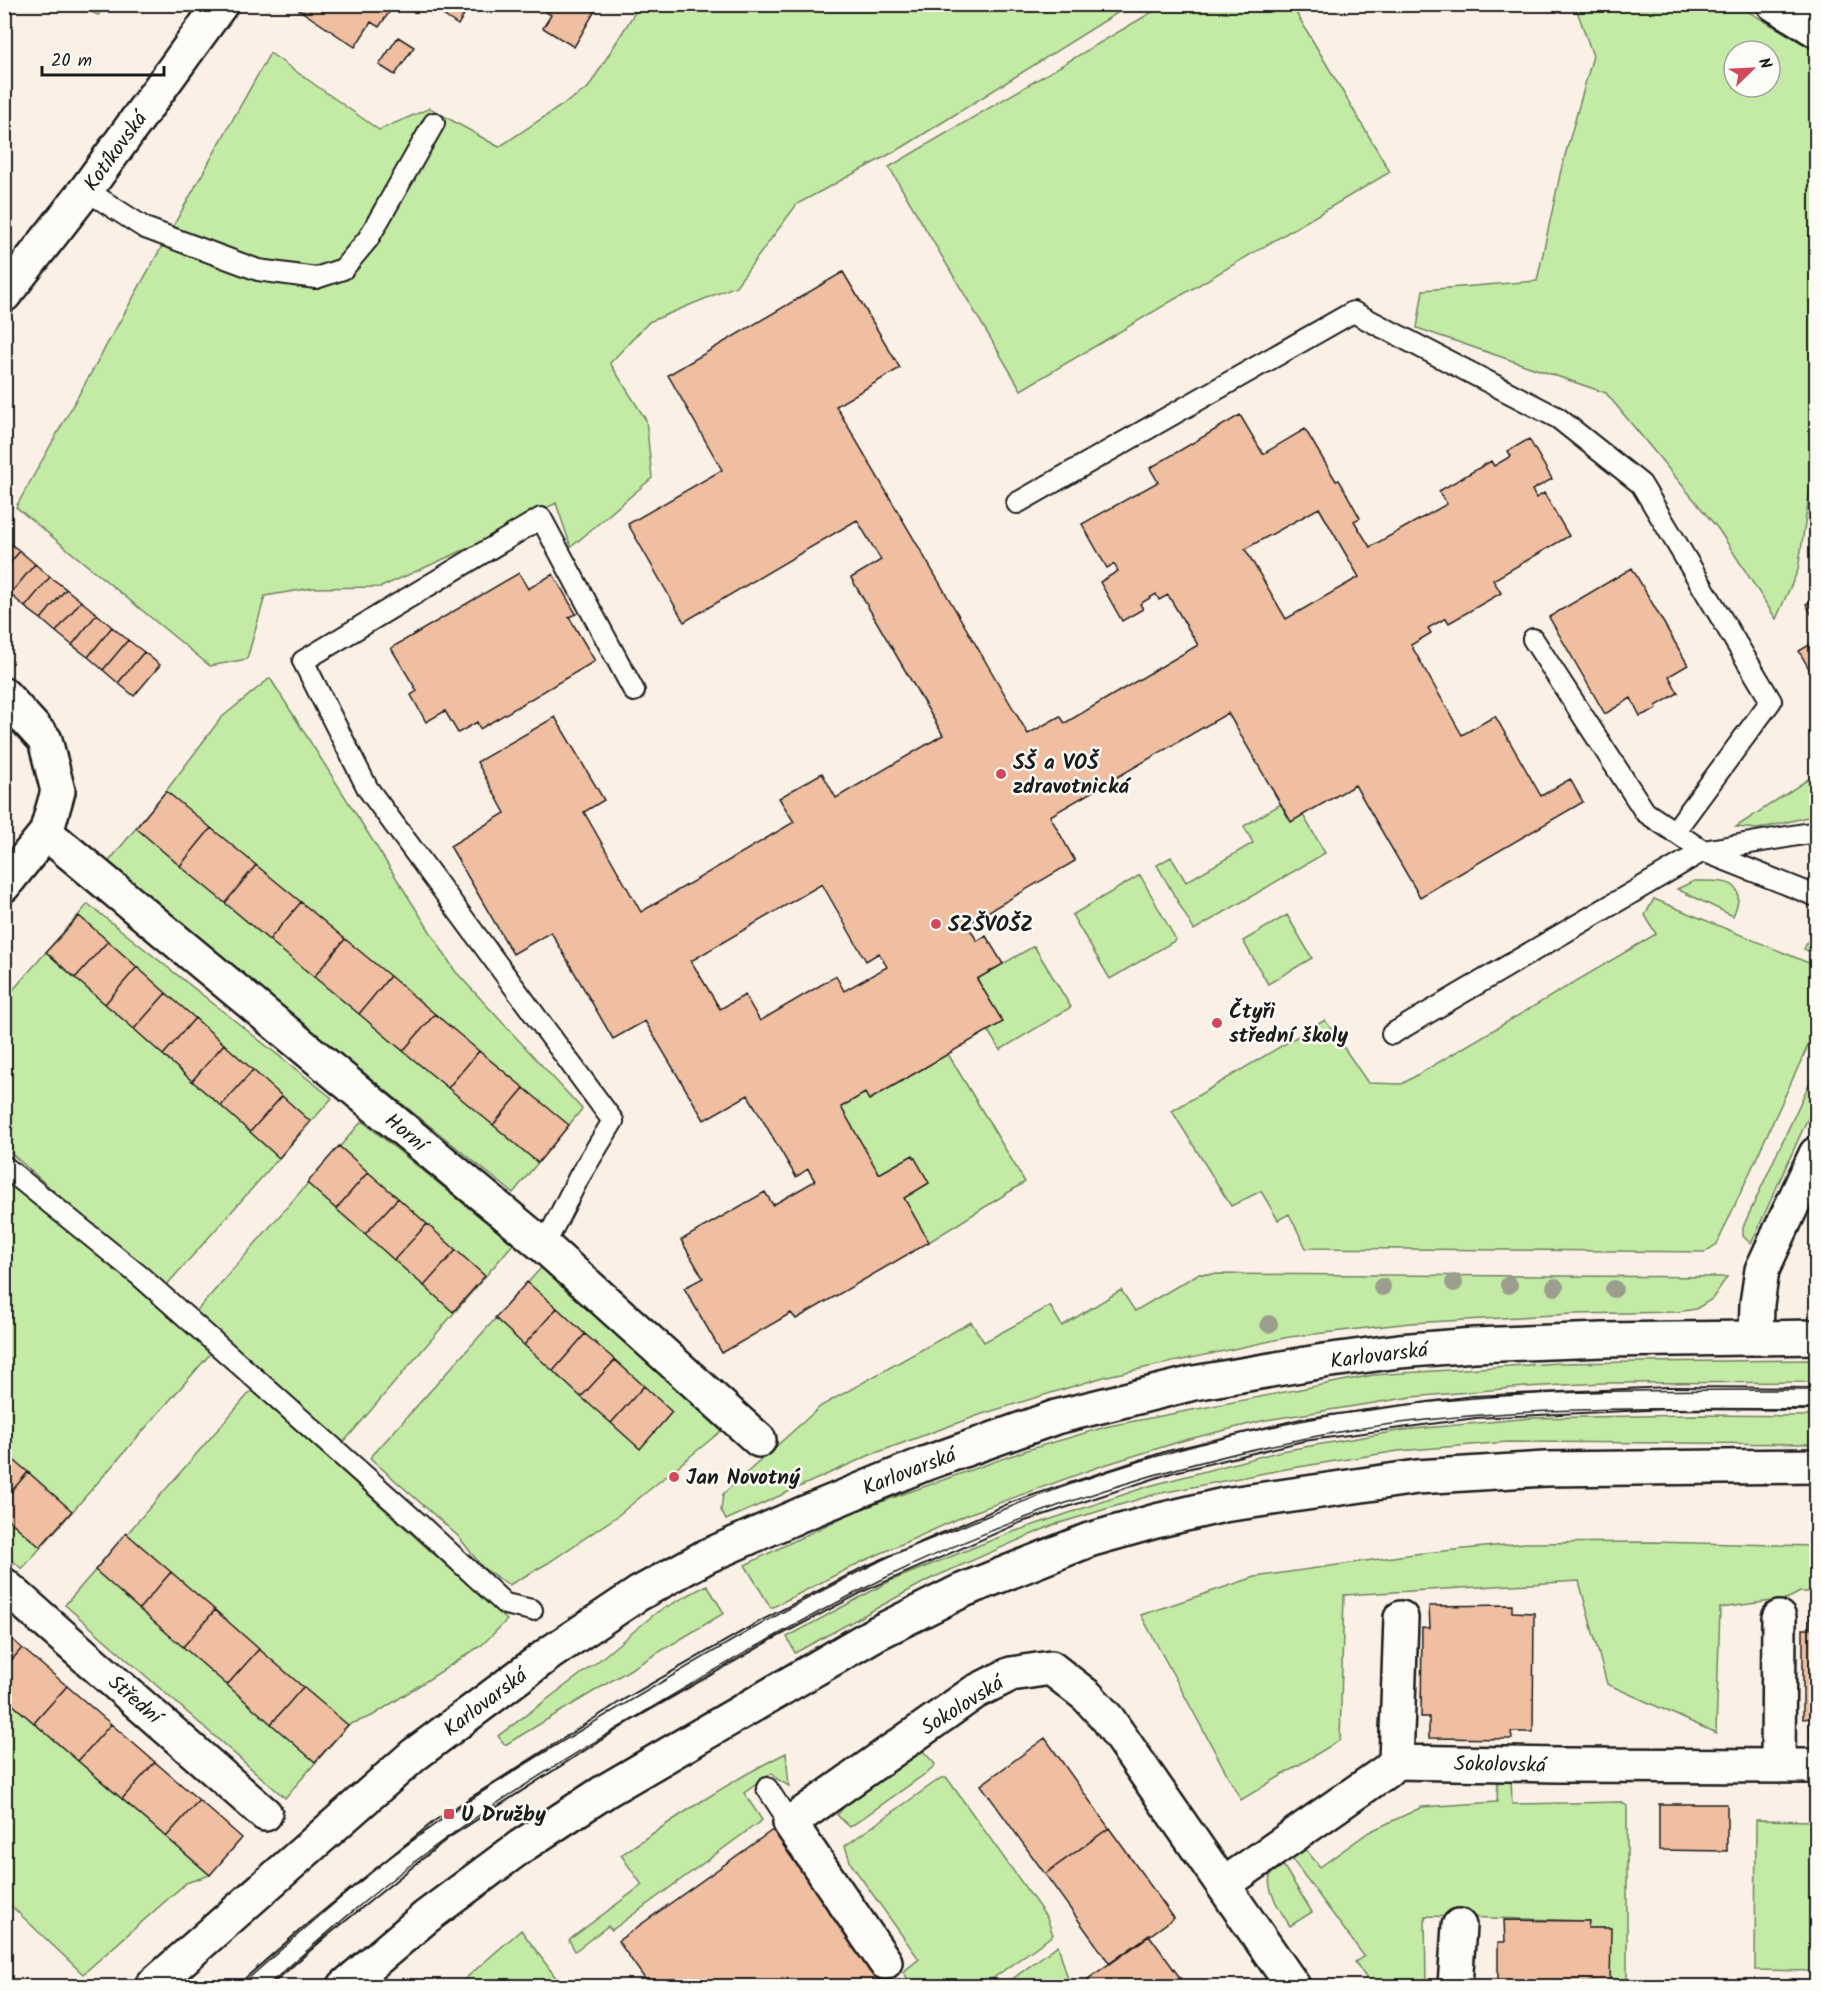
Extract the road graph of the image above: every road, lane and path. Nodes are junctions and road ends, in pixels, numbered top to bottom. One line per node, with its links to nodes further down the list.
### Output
1 (221, 4): 5 (street, Kotíkovská)
2 (1774, 4): 3 (street)
3 (1816, 30)
4 (434, 123): 5 (lane)
5 (86, 190): 6 (street, Kotíkovská)
6 (4, 295)
7 (1017, 503): 11 (lane)
8 (1533, 639): 11 (lane)
9 (634, 691): 20 (lane)
10 (4, 695): 13 (street)
11 (1674, 832): 14 (lane)
12 (1816, 832): 14 (lane)
13 (46, 833): 15 (street); 20 (street, Horní)
14 (1703, 851): 16 (lane); 17 (lane)
15 (4, 885)
16 (1816, 896)
17 (1392, 1034)
18 (1816, 1154): 22 (street)
19 (4, 1166): 27 (lane)
20 (544, 1246): 24 (street, Horní)
21 (1816, 1336): 22 (street, Karlovarská)
22 (1756, 1338): 39 (street, Karlovarská)
23 (1816, 1399): 40 (lane)
24 (759, 1440)
25 (1816, 1466): 41 (street)
26 (4, 1585): 34 (street, Střední)
27 (532, 1610)
28 (1401, 1618): 30 (street)
29 (1779, 1618): 31 (street)
30 (1396, 1762): 31 (street, Sokolovská); 36 (street)
31 (1778, 1766): 32 (street, Sokolovská)
32 (1816, 1766)
33 (767, 1788): 35 (lane)
34 (265, 1814)
35 (790, 1823): 36 (street, Sokolovská); 38 (street)
36 (1223, 1885): 42 (street, Sokolovská)
37 (1459, 1926): 43 (street)
38 (885, 1962)
39 (166, 1983)
40 (253, 1986)
41 (345, 1986)
42 (1293, 1986)
43 (1455, 1986)

